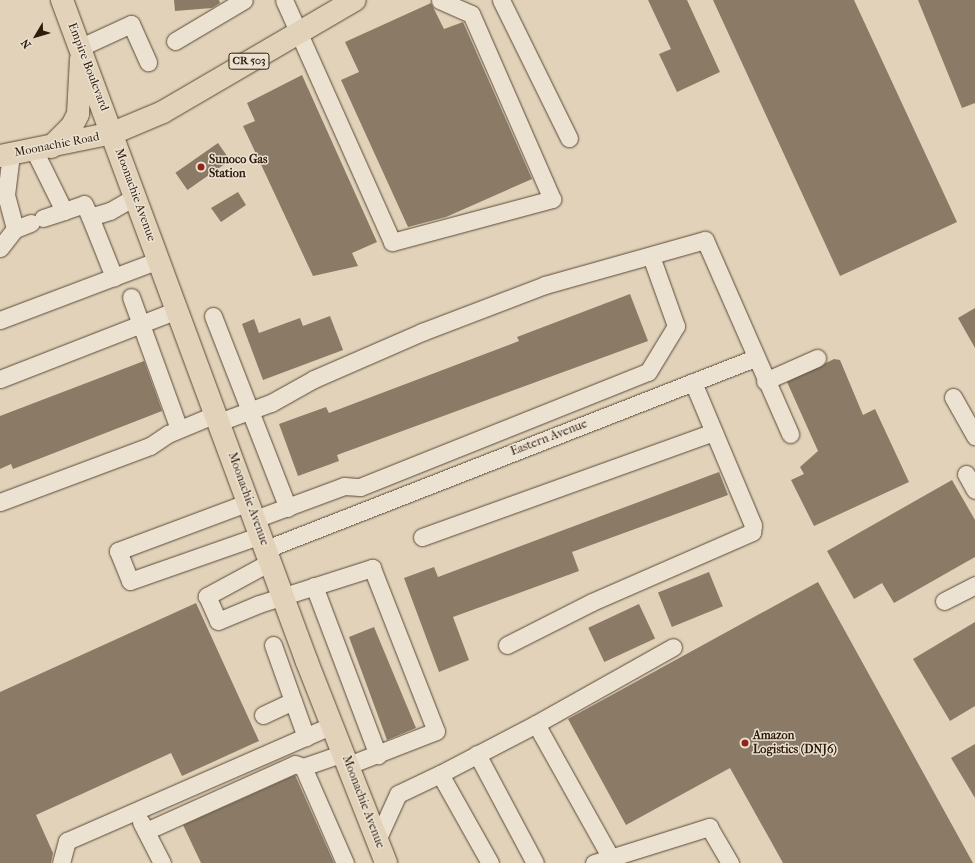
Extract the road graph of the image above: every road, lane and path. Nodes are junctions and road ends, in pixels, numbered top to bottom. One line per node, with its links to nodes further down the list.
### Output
1 (62, 0): 9 (main road, Empire Boulevard)
2 (244, 0): 8 (street)
3 (284, 0): 7 (street)
4 (440, 0): 7 (street)
5 (501, 0): 12 (street)
6 (356, 1): 7 (main road, CR 503)
7 (303, 29): 11 (main road, CR 503)
8 (175, 41)
9 (81, 47): 10 (street); 11 (main road, Empire Boulevard); 13 (main road)
10 (148, 62)
11 (113, 133): 13 (main road, Moonachie Road / CR 503); 15 (main road, Moonachie Avenue)
12 (569, 138)
13 (42, 148): 14 (main road, Moonachie Road / CR 503); 16 (street)
14 (5, 155): 18 (street)
15 (136, 196): 17 (street); 21 (main road, Moonachie Avenue)
16 (64, 210): 17 (street); 18 (street)
17 (90, 218): 22 (street)
18 (14, 229): 19 (street)
19 (0, 248)
20 (650, 256): 28 (street); 34 (street); 43 (street)
21 (159, 260): 22 (street); 24 (main road, Moonachie Avenue)
22 (114, 277): 26 (street)
23 (130, 298): 27 (street)
24 (177, 310): 27 (street); 35 (main road, Moonachie Avenue)
25 (213, 316): 34 (street)
26 (0, 320)
27 (141, 325): 30 (street); 36 (street)
28 (755, 358): 31 (street); 32 (street, Eastern Avenue)
29 (817, 358): 31 (street)
30 (0, 379)
31 (765, 381): 38 (street)
32 (693, 382): 37 (street); 44 (street, Eastern Avenue)
33 (953, 397): 39 (street)
34 (250, 409): 35 (street); 43 (street)
35 (217, 418): 36 (street); 44 (main road, Moonachie Avenue)
36 (179, 429): 42 (street)
37 (714, 432): 45 (street); 51 (street)
38 (790, 434)
39 (975, 436)
40 (966, 474): 41 (street)
41 (975, 490)
42 (0, 502)
43 (288, 508): 44 (street)
44 (260, 533): 44 (street); 48 (main road, Moonachie Avenue); 48 (street)
45 (422, 537)
46 (975, 585): 49 (street)
47 (314, 586): 48 (street); 59 (street); 59 (street)
48 (283, 596): 56 (main road, Moonachie Avenue)
49 (944, 601)
50 (273, 645): 53 (street)
51 (507, 645)
52 (674, 647): 55 (street)
53 (293, 701): 54 (street); 57 (street)
54 (263, 714)
55 (536, 724): 58 (street); 66 (street)
56 (333, 725): 57 (street); 60 (main road, Moonachie Avenue)
57 (306, 737): 63 (street)
58 (477, 754): 62 (street); 72 (street)
59 (378, 755): 60 (street)
60 (346, 759): 61 (street); 65 (main road, Moonachie Avenue)
61 (303, 767): 64 (street); 69 (street)
62 (440, 774): 65 (street); 71 (street)
63 (135, 811): 64 (street); 67 (street)
64 (146, 831): 68 (street)
65 (377, 840): 70 (main road, Moonachie Avenue)
66 (611, 858): 73 (street); 74 (street)
67 (61, 863)
68 (162, 863)
69 (345, 863)
70 (386, 863)
71 (490, 863)
72 (535, 863)
73 (594, 863)
74 (730, 863)

